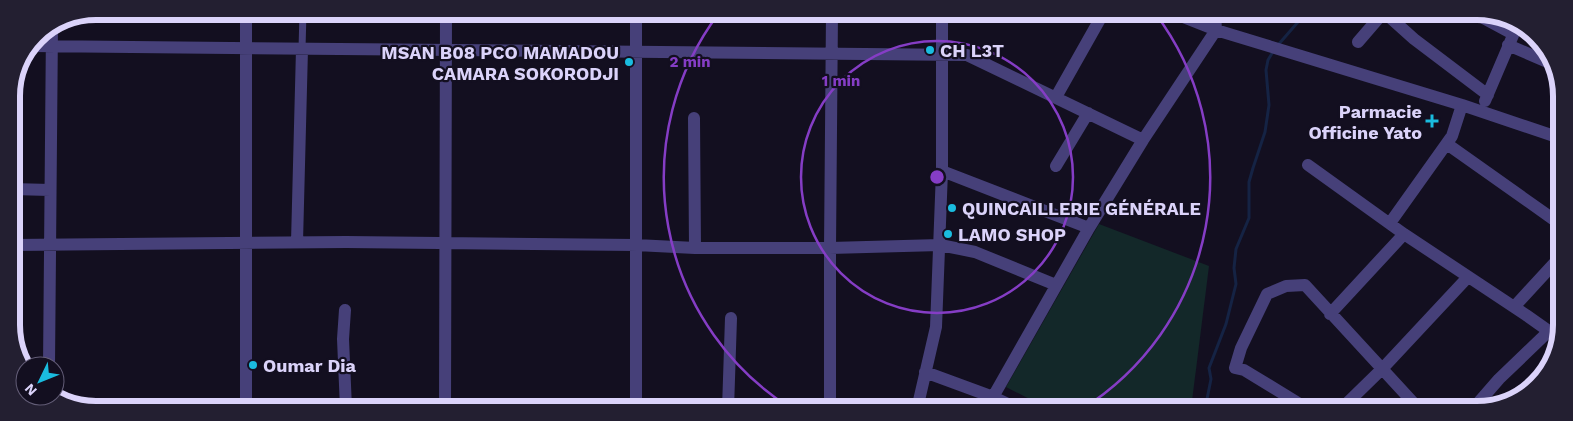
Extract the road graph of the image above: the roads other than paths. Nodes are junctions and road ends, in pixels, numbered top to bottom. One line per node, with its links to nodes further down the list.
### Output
1 (246, 20): 19 (street)
2 (303, 20): 20 (lane)
3 (446, 20): 21 (street)
4 (636, 20): 22 (street)
5 (832, 20): 23 (street)
6 (942, 20): 24 (street)
7 (1099, 20): 27 (street)
8 (1192, 20): 13 (street)
9 (1215, 20): 13 (street)
10 (1378, 20): 16 (street)
11 (1392, 20): 26 (street)
12 (1488, 21): 15 (street)
13 (1216, 30): 28 (street); 33 (street)
14 (52, 34): 18 (street)
15 (1513, 35): 25 (street); 26 (street)
16 (1358, 42)
17 (39, 46): 18 (street)
18 (52, 46): 19 (street); 39 (street)
19 (246, 48): 20 (street); 45 (street)
20 (302, 49): 21 (street); 44 (street)
21 (446, 51): 22 (street); 46 (street)
22 (636, 53): 23 (street); 49 (street)
23 (832, 55): 24 (street); 52 (street)
24 (941, 56): 27 (street); 37 (street)
25 (1542, 56)
26 (1488, 95): 29 (street)
27 (1056, 97): 30 (street)
28 (1462, 105): 29 (street); 34 (street)
29 (1480, 112): 32 (street)
30 (1088, 113): 33 (street); 36 (street)
31 (694, 118): 51 (street)
32 (1553, 136)
33 (1144, 140): 42 (street)
34 (1447, 144): 40 (street); 41 (street)
35 (1308, 165): 41 (street)
36 (1056, 166)
37 (942, 171): 42 (street); 50 (street)
38 (20, 189): 39 (street)
39 (50, 190): 48 (street)
40 (1553, 219)
41 (1390, 223): 43 (street)
42 (1089, 228): 55 (street)
43 (1404, 234): 54 (street); 58 (street)
44 (297, 242): 45 (street); 46 (street)
45 (246, 243): 48 (street); 66 (street)
46 (445, 243): 49 (street); 68 (street)
47 (20, 245): 48 (street)
48 (50, 245): 62 (street)
49 (636, 245): 51 (street); 69 (street)
50 (940, 245): 52 (street); 55 (street); 64 (street)
51 (695, 248): 52 (street)
52 (830, 248): 71 (street)
53 (1553, 265): 56 (street)
54 (1468, 277): 56 (street); 63 (street)
55 (1056, 285): 65 (street)
56 (1514, 307): 60 (street)
57 (345, 310): 67 (street)
58 (1330, 314): 63 (street); 74 (street)
59 (731, 318): 70 (street)
60 (1549, 331): 61 (street); 77 (street)
61 (1552, 333)
62 (49, 356)
63 (1382, 368): 75 (street); 76 (street)
64 (925, 372): 65 (street); 72 (street)
65 (993, 397): 73 (street)
66 (246, 401)
67 (346, 401)
68 (445, 401)
69 (636, 401)
70 (728, 401)
71 (830, 401)
72 (919, 401)
73 (1001, 401)
74 (1295, 401)
75 (1349, 401)
76 (1412, 401)
77 (1480, 401)

